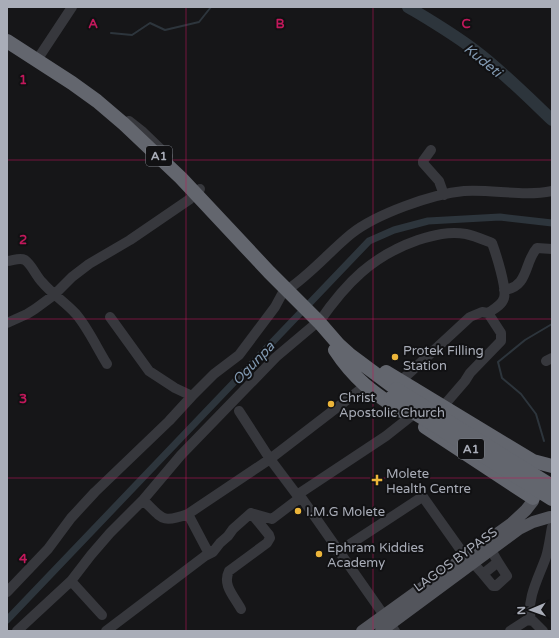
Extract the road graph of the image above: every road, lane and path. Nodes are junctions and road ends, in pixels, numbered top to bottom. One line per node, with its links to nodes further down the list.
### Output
1 (72, 7): 5 (street)
2 (7, 36): 5 (street)
3 (7, 41): 9 (highway, A1)
4 (7, 49): 9 (highway, A1)
5 (39, 57): 9 (street)
6 (431, 150): 8 (street)
7 (552, 191): 8 (street)
8 (444, 195): 13 (street)
9 (193, 196): 13 (highway, A1); 14 (street)
10 (552, 249): 12 (street)
11 (7, 261): 14 (street)
12 (504, 290): 15 (street); 17 (street)
13 (287, 294): 17 (highway, A1); 23 (street)
14 (54, 295): 18 (street); 20 (street)
15 (488, 313): 22 (street); 24 (street)
16 (110, 317): 23 (street)
17 (314, 321): 19 (highway, A1); 34 (street)
18 (7, 323)
19 (337, 347): 21 (highway); 22 (highway, A1)
20 (107, 364)
21 (365, 386): 26 (highway); 28 (street)
22 (398, 386): 24 (street); 27 (highway); 31 (highway, A1, bridge); 33 (highway, A1, bridge)
23 (192, 396): 46 (street)
24 (446, 403): 27 (street)
25 (239, 411): 28 (street)
26 (410, 417): 32 (street); 35 (highway)
27 (483, 432): 29 (street); 30 (highway)
28 (270, 459): 32 (street); 37 (street)
29 (552, 460)
30 (552, 467): 35 (main road)
31 (552, 486)
32 (299, 496): 36 (street); 41 (street)
33 (552, 499)
34 (143, 500): 37 (street); 45 (street)
35 (533, 500): 38 (main road); 42 (main road, LAGOS BYPASS)
36 (252, 513): 40 (street); 47 (street)
37 (188, 514): 40 (street)
38 (551, 520): 39 (main road, LAGOS BYPASS); 49 (street)
39 (491, 550): 42 (main road, LAGOS BYPASS); 43 (street)
40 (213, 552): 52 (street)
41 (338, 552): 42 (street); 50 (street)
42 (469, 559): 44 (street); 50 (main road, LAGOS BYPASS)
43 (498, 562): 44 (street); 44 (street)
44 (483, 574)
45 (71, 581): 48 (street); 51 (street)
46 (7, 592)
47 (241, 608)
48 (102, 615)
49 (531, 620): 54 (street); 55 (street)
50 (387, 625): 53 (main road, LAGOS BYPASS)
51 (17, 631)
52 (106, 631)
53 (362, 631)
54 (510, 631)
55 (543, 631)

